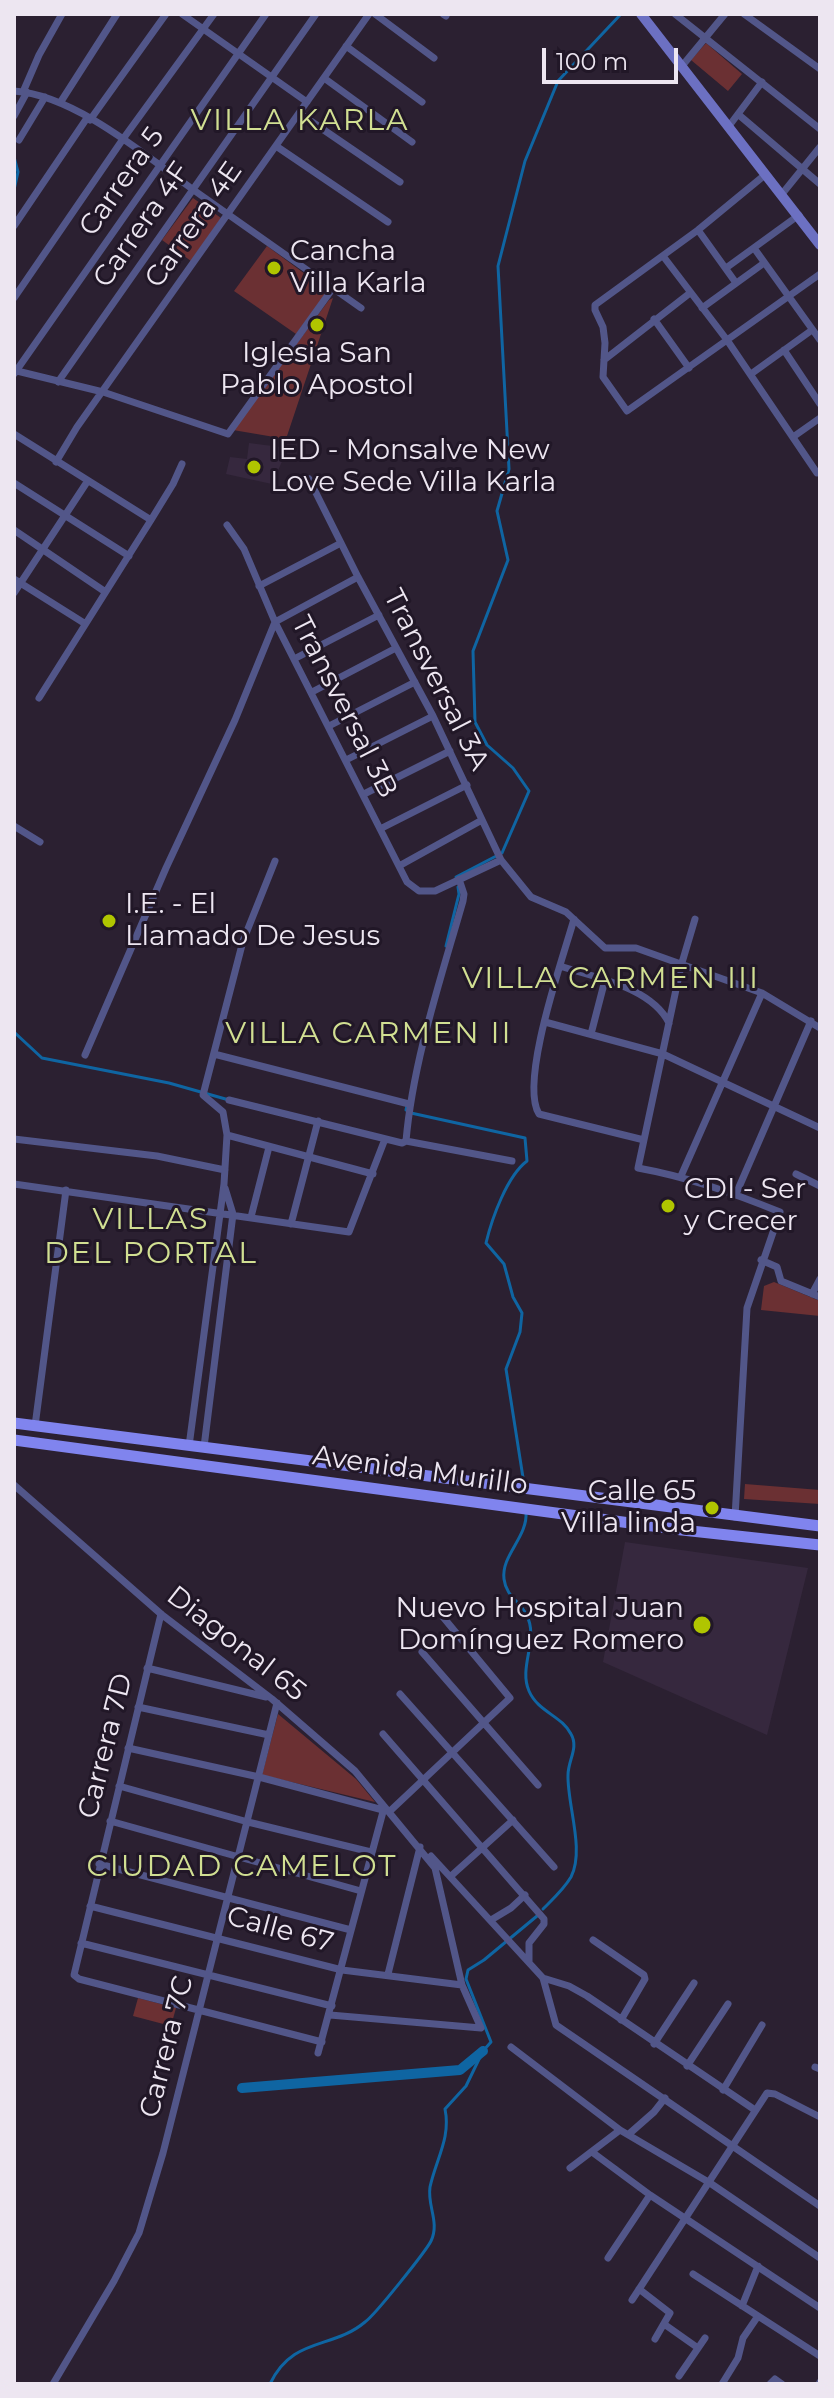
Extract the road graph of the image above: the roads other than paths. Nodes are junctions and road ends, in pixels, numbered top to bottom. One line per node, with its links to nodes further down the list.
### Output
1 (62, 14): 24 (street)
2 (117, 14): 28 (street)
3 (166, 14): 32 (street)
4 (182, 14): 13 (street)
5 (214, 14): 13 (street)
6 (266, 14): 16 (street, Carrera 5)
7 (316, 14): 21 (street, Carrera 4F)
8 (372, 14): 15 (street, Carrera 4E); 17 (street)
9 (641, 14): 18 (main road)
10 (675, 14): 14 (street)
11 (725, 14): 14 (street)
12 (744, 14): 19 (street)
13 (203, 30): 16 (street); 35 (street)
14 (705, 38): 18 (street); 22 (street)
15 (346, 46): 20 (street, Carrera 4E); 27 (street)
16 (238, 55): 21 (street); 40 (street, Carrera 5)
17 (434, 58)
18 (682, 66): 33 (main road)
19 (820, 69)
20 (324, 78): 26 (street, Carrera 4E); 37 (street)
21 (273, 79): 26 (street); 45 (street, Carrera 4F)
22 (762, 82): 30 (street); 34 (street)
23 (14, 91): 24 (street)
24 (25, 92): 25 (street); 31 (street)
25 (45, 97): 28 (street); 36 (street)
26 (307, 102): 29 (street, Carrera 4E)
27 (422, 102)
28 (60, 103): 32 (street)
29 (299, 113): 38 (street, Carrera 4E); 43 (street)
30 (739, 115): 33 (street); 41 (street)
31 (14, 116)
32 (89, 119): 35 (street); 50 (street)
33 (729, 126): 42 (main road)
34 (820, 129)
35 (123, 139): 40 (street); 62 (street)
36 (19, 140)
37 (412, 142)
38 (276, 146): 47 (street, Carrera 4E); 49 (street)
39 (820, 147): 41 (street)
40 (161, 165): 45 (street); 72 (street, Carrera 5)
41 (802, 170): 44 (street); 46 (street)
42 (766, 174): 46 (main road); 51 (street)
43 (400, 182)
44 (820, 184)
45 (194, 190): 47 (street); 74 (street, Carrera 4F)
46 (782, 194): 48 (main road)
47 (229, 214): 59 (street); 75 (street, Carrera 4E)
48 (799, 215): 52 (main road); 53 (street)
49 (388, 222)
50 (14, 226)
51 (698, 230): 54 (street); 56 (street)
52 (820, 245)
53 (754, 248): 55 (street); 56 (street)
54 (663, 256): 60 (street); 70 (street)
55 (764, 263): 58 (street); 61 (street)
56 (726, 268): 58 (street)
57 (820, 274): 61 (street)
58 (736, 283): 64 (street)
59 (333, 288): 63 (street); 75 (street)
60 (690, 293): 64 (street); 65 (street)
61 (787, 297): 66 (street); 67 (street)
62 (14, 298)
63 (361, 308)
64 (702, 308): 67 (street)
65 (654, 319): 70 (street); 71 (street)
66 (812, 330): 68 (street); 69 (street)
67 (727, 340): 71 (street); 73 (street)
68 (820, 340)
69 (784, 350): 73 (street); 76 (street)
70 (604, 360): 71 (street)
71 (689, 368)
72 (15, 373): 74 (street)
73 (751, 374): 79 (street)
74 (58, 382): 75 (street)
75 (103, 392): 80 (street, Carrera 4E)
76 (820, 404)
77 (820, 418): 79 (street)
78 (14, 434): 80 (street)
79 (793, 437): 82 (street)
80 (56, 462): 84 (street)
81 (182, 464): 87 (street)
82 (819, 472)
83 (309, 479): 90 (street, Transversal 3A)
84 (87, 482): 86 (street); 87 (street)
85 (14, 483): 86 (street)
86 (63, 516): 91 (street); 92 (street)
87 (151, 520): 92 (street)
88 (227, 525): 95 (street, Transversal 3B)
89 (14, 530): 91 (street)
90 (341, 543): 93 (street, Transversal 3A); 95 (street)
91 (43, 549): 94 (street); 96 (street)
92 (129, 556): 96 (street)
93 (358, 577): 98 (street, Transversal 3A); 99 (street)
94 (17, 581): 97 (street); 100 (street)
95 (259, 586): 99 (street, Transversal 3B)
96 (104, 591): 100 (street)
97 (14, 593)
98 (379, 615): 101 (street, Transversal 3A); 102 (street)
99 (275, 622): 102 (street, Transversal 3B); 133 (street)
100 (84, 623): 105 (street)
101 (396, 648): 103 (street, Transversal 3A); 104 (street)
102 (294, 659): 104 (street, Transversal 3B)
103 (415, 682): 106 (street, Transversal 3A); 107 (street)
104 (312, 692): 107 (street, Transversal 3B)
105 (39, 698)
106 (433, 716): 108 (street, Transversal 3A); 109 (street)
107 (329, 726): 109 (street, Transversal 3B)
108 (450, 751): 110 (street, Transversal 3A); 111 (street)
109 (346, 760): 111 (street, Transversal 3B)
110 (467, 785): 112 (street, Transversal 3A); 114 (street)
111 (364, 794): 114 (street, Transversal 3B)
112 (482, 820): 116 (street, Transversal 3A); 118 (street)
113 (14, 826): 115 (street)
114 (380, 829): 118 (street, Transversal 3B)
115 (40, 842)
116 (501, 860): 119 (street); 120 (street, Transversal 3A)
117 (275, 861): 131 (street)
118 (399, 866): 119 (street, Transversal 3B)
119 (459, 879): 136 (street)
120 (574, 919): 122 (street); 123 (street)
121 (695, 919): 123 (street)
122 (560, 966): 124 (street); 127 (street)
123 (681, 966): 125 (street); 128 (street)
124 (605, 980): 128 (street); 130 (street)
125 (762, 993): 126 (street); 134 (street)
126 (811, 1021): 129 (street); 137 (street)
127 (545, 1022): 130 (street); 143 (street)
128 (669, 1023): 132 (street)
129 (820, 1028)
130 (591, 1034): 132 (street)
131 (214, 1054): 136 (street); 140 (street)
132 (663, 1054): 134 (street); 143 (street)
133 (85, 1055)
134 (723, 1082): 137 (street); 151 (street)
135 (229, 1100): 138 (street)
136 (409, 1104): 144 (street)
137 (772, 1107): 139 (street); 156 (street)
138 (318, 1121): 142 (street); 146 (street)
139 (820, 1128)
140 (227, 1135): 145 (street); 148 (street)
141 (14, 1139): 148 (street)
142 (385, 1139): 144 (street); 149 (street)
143 (644, 1140): 151 (street)
144 (406, 1141): 147 (street)
145 (269, 1147): 146 (street); 159 (street)
146 (308, 1157): 149 (street); 160 (street)
147 (512, 1161)
148 (225, 1170): 153 (street)
149 (373, 1174): 160 (street)
150 (796, 1174): 154 (street)
151 (681, 1176): 156 (street)
152 (14, 1184): 155 (street)
153 (224, 1184): 157 (street); 158 (street)
154 (820, 1186)
155 (66, 1190): 157 (street); 167 (street)
156 (736, 1194): 161 (street)
157 (220, 1212): 158 (street); 164 (street)
158 (233, 1214): 159 (street); 165 (street)
159 (251, 1217): 160 (street)
160 (291, 1224)
161 (761, 1260): 163 (street); 172 (street)
162 (820, 1279): 163 (street)
163 (816, 1296)
164 (197, 1386): 165 (street); 169 (street)
165 (212, 1388): 170 (street)
166 (14, 1423): 167 (main road, Avenida Murillo)
167 (35, 1426): 169 (main road, Avenida Murillo)
168 (14, 1440): 174 (main road, Avenida Murillo)
169 (189, 1446): 170 (main road, Avenida Murillo)
170 (204, 1447): 172 (main road, Avenida Murillo)
171 (14, 1485): 175 (street, Diagonal 65)
172 (735, 1517): 173 (main road, Avenida Murillo)
173 (820, 1526)
174 (820, 1545)
175 (161, 1614): 178 (street, Carrera 7D); 180 (street, Diagonal 65)
176 (443, 1617): 182 (street)
177 (422, 1652): 182 (street)
178 (147, 1668): 180 (street); 181 (street, Carrera 7D)
179 (400, 1694): 186 (street)
180 (274, 1701): 184 (street, Carrera 7C); 191 (street, Diagonal 65)
181 (138, 1707): 184 (street); 185 (street, Carrera 7D)
182 (483, 1723): 186 (street); 189 (street)
183 (383, 1734): 188 (street)
184 (269, 1735): 187 (street, Carrera 7C)
185 (128, 1748): 187 (street); 190 (street, Carrera 7D)
186 (453, 1752): 188 (street); 192 (street)
187 (259, 1777): 191 (street); 194 (street, Carrera 7C)
188 (423, 1780): 191 (street); 196 (street)
189 (538, 1785)
190 (119, 1786): 193 (street, Carrera 7D); 194 (street)
191 (386, 1809): 195 (street, Diagonal 65); 197 (street)
192 (513, 1820): 196 (street); 200 (street)
193 (110, 1821): 198 (street); 199 (street, Carrera 7D)
194 (248, 1822): 197 (street); 198 (street, Carrera 7C)
195 (420, 1847): 201 (street); 215 (street); 219 (street)
196 (484, 1847): 201 (street); 203 (street)
197 (371, 1852): 202 (street)
198 (239, 1859): 202 (street); 204 (street, Carrera 7C)
199 (99, 1864): 204 (street); 205 (street, Carrera 7D)
200 (554, 1867)
201 (451, 1876): 206 (street)
202 (361, 1891): 207 (street)
203 (525, 1895): 206 (street); 211 (street)
204 (229, 1898): 207 (street); 208 (street, Carrera 7C)
205 (90, 1906): 208 (street, Calle 67); 210 (street, Carrera 7D)
206 (491, 1920): 212 (street)
207 (351, 1930): 214 (street)
208 (218, 1936): 214 (street, Calle 67); 216 (street, Carrera 7C)
209 (593, 1940): 224 (street)
210 (81, 1943): 216 (street); 222 (street, Carrera 7D)
211 (529, 1943): 212 (street); 213 (street)
212 (520, 1953): 213 (street)
213 (529, 1963): 217 (street)
214 (342, 1970): 215 (street, Calle 67); 221 (street)
215 (388, 1974): 219 (street, Calle 67)
216 (208, 1976): 221 (street); 222 (street, Carrera 7C)
217 (543, 1978): 224 (street); 232 (street)
218 (694, 1983): 227 (street)
219 (462, 1985): 223 (street)
220 (728, 2004): 230 (street)
221 (332, 2006): 223 (street)
222 (199, 2011): 226 (street); 259 (street, Carrera 7C)
223 (330, 2015): 226 (street)
224 (621, 2020): 227 (street)
225 (762, 2025): 231 (street)
226 (322, 2042): 229 (street)
227 (654, 2044): 230 (street)
228 (511, 2047): 235 (street)
229 (318, 2053)
230 (687, 2066): 231 (street)
231 (723, 2090): 233 (street)
232 (665, 2098): 236 (street); 237 (street)
233 (755, 2110): 234 (street); 237 (street)
234 (820, 2117)
235 (620, 2130): 236 (street); 238 (street)
236 (629, 2134): 240 (street)
237 (732, 2147): 240 (street); 242 (street)
238 (592, 2152): 239 (street); 241 (street)
239 (570, 2168)
240 (710, 2183): 243 (street); 245 (street)
241 (650, 2195): 243 (street); 244 (street)
242 (820, 2206)
243 (687, 2218): 246 (street); 248 (street)
244 (608, 2258)
245 (820, 2258)
246 (758, 2266): 250 (street); 251 (street)
247 (693, 2274): 250 (street)
248 (639, 2289): 249 (street); 253 (street)
249 (632, 2300)
250 (742, 2306): 252 (street)
251 (820, 2308)
252 (758, 2316): 257 (street); 260 (street)
253 (664, 2324): 255 (street); 256 (street)
254 (705, 2338): 256 (street)
255 (655, 2339)
256 (698, 2348): 258 (street)
257 (820, 2356)
258 (679, 2376)
259 (53, 2384)
260 (722, 2384)
261 (770, 2384): 262 (street)
262 (782, 2384)

